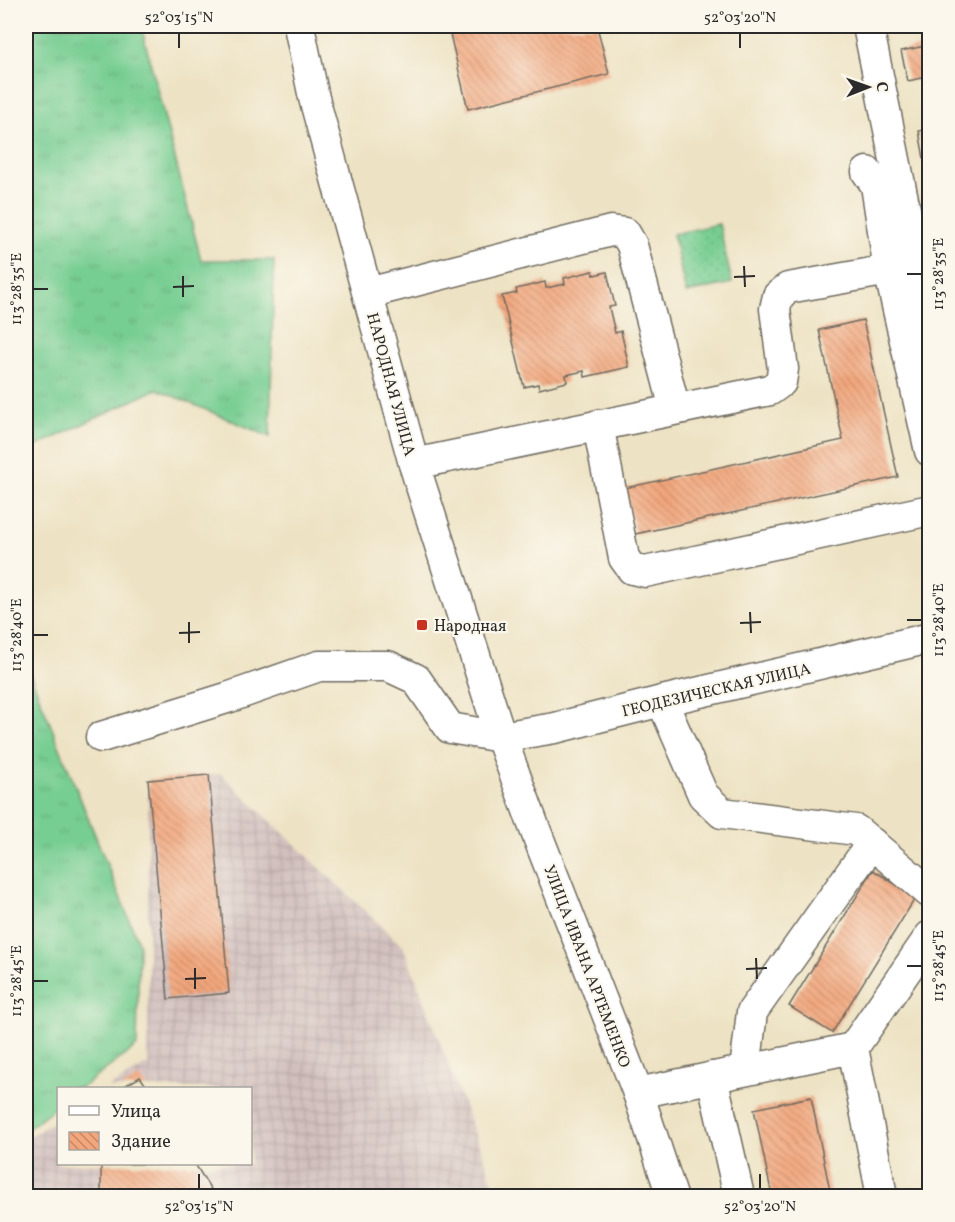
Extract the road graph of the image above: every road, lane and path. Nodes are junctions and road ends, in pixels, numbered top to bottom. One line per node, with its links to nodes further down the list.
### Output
1 (299, 26): 5 (street, НАРОДНАЯ УЛИЦА)
2 (868, 26): 6 (street)
3 (867, 172): 4 (street)
4 (889, 270): 7 (street); 9 (street)
5 (368, 293): 7 (street); 10 (street, НАРОДНАЯ УЛИЦА)
6 (930, 333)
7 (675, 410): 8 (street)
8 (598, 425): 10 (street); 11 (street)
9 (930, 451)
10 (414, 464): 15 (street, НАРОДНАЯ УЛИЦА)
11 (930, 510)
12 (930, 638): 13 (street, ГЕОДЕЗИЧЕСКАЯ УЛИЦА)
13 (662, 701): 15 (street, ГЕОДЕЗИЧЕСКАЯ УЛИЦА); 16 (street)
14 (102, 737): 15 (street, ГЕОДЕЗИЧЕСКАЯ УЛИЦА)
15 (501, 737): 22 (street, УЛИЦА ИВАНА АРТЕМЕНКО)
16 (872, 843): 17 (street); 20 (street)
17 (930, 893)
18 (930, 936): 19 (street)
19 (853, 1048): 20 (street); 25 (street)
20 (746, 1070): 21 (street)
21 (712, 1077): 22 (street); 24 (street)
22 (638, 1093): 23 (street, УЛИЦА ИВАНА АРТЕМЕНКО)
23 (672, 1197)
24 (739, 1197)
25 (882, 1197)

